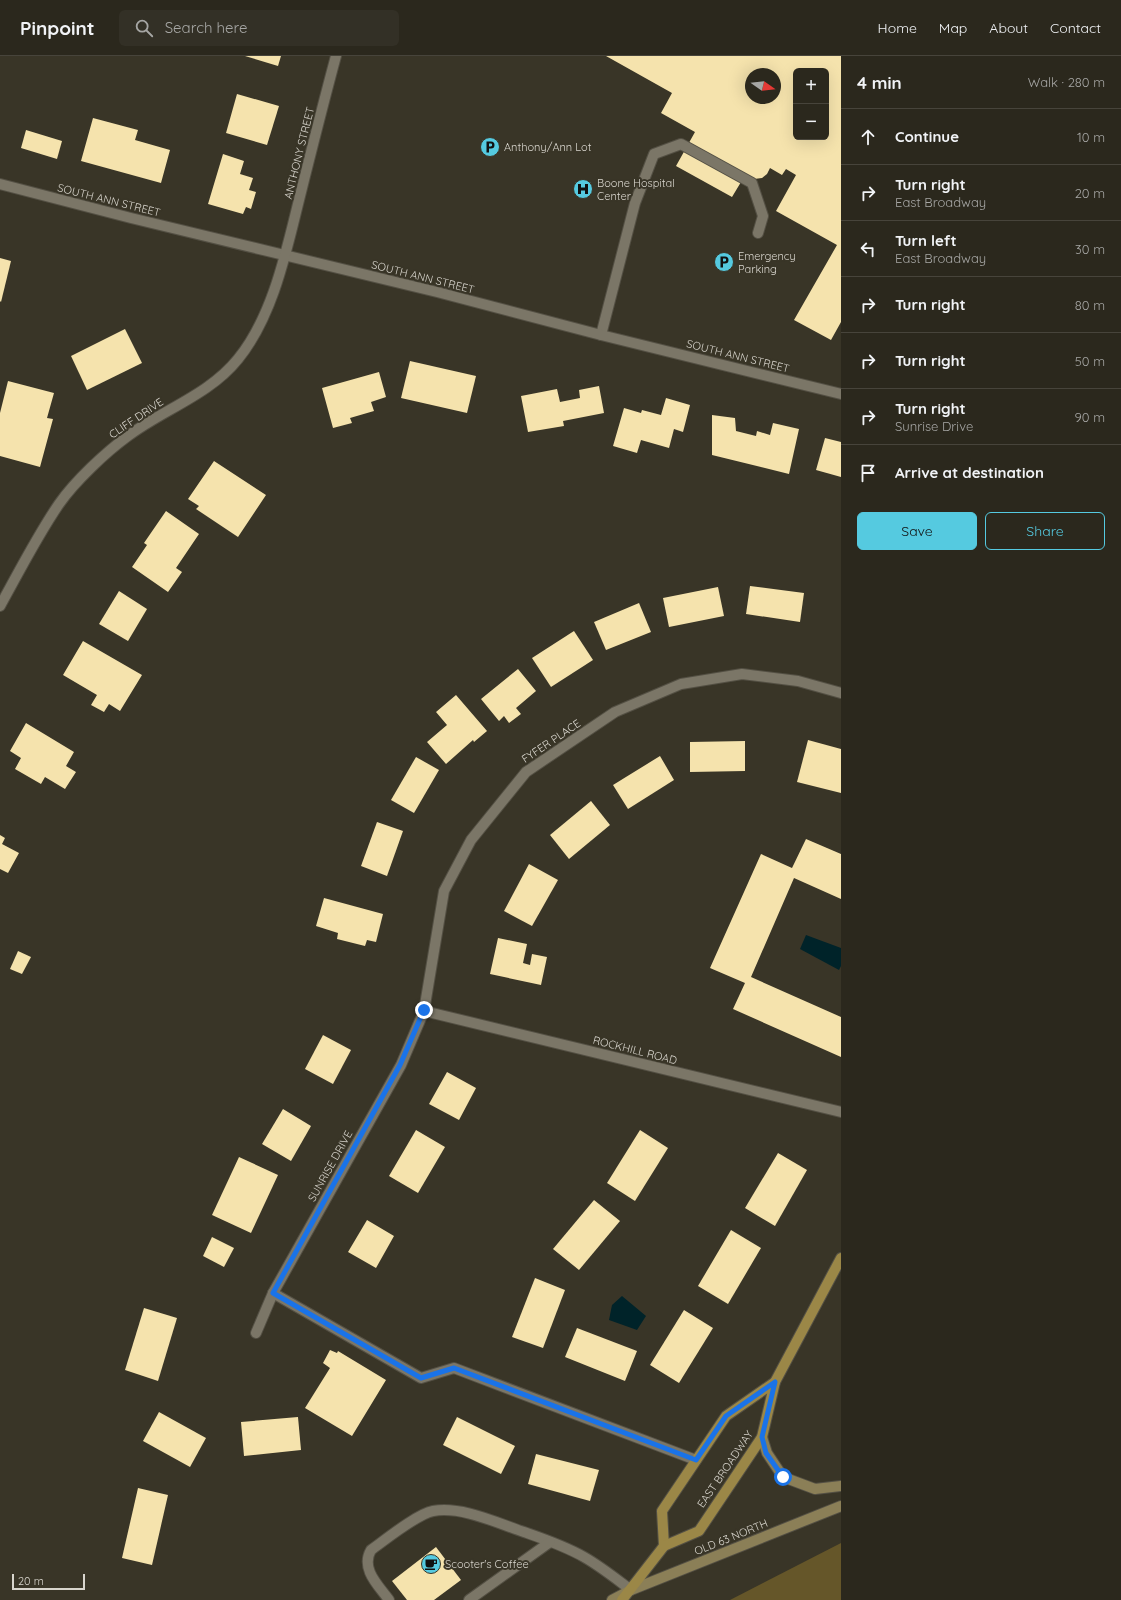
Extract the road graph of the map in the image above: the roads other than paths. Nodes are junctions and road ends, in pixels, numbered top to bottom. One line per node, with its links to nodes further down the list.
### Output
1 (336, 56): 4 (street, ANTHONY STREET)
2 (0, 184): 4 (street, SOUTH ANN STREET)
3 (758, 232): 5 (street)
4 (285, 256): 5 (street, SOUTH ANN STREET); 7 (street, CLIFF DRIVE)
5 (601, 335): 6 (street, SOUTH ANN STREET)
6 (841, 394)
7 (0, 606)
8 (841, 693): 9 (street, FYFER PLACE)
9 (424, 1010): 10 (street, ROCKHILL ROAD); 12 (street, SUNRISE DRIVE)
10 (841, 1112)
11 (841, 1258): 14 (main road, EAST BROADWAY)
12 (273, 1293): 13 (street, SUNRISE DRIVE); 16 (street)
13 (256, 1333)
14 (775, 1382): 15 (main road, EAST BROADWAY); 16 (main road, EAST BROADWAY)
15 (762, 1437): 17 (main road); 20 (main road, EAST BROADWAY)
16 (696, 1460): 20 (main road, EAST BROADWAY)
17 (841, 1486)
18 (841, 1506): 21 (main road, OLD 63 NORTH)
19 (550, 1542): 21 (street); 22 (street); 23 (street)
20 (664, 1546): 21 (main road, EAST BROADWAY)
21 (629, 1595): 24 (main road, OLD 63 NORTH); 25 (main road, EAST BROADWAY)
22 (389, 1600)
23 (469, 1600)
24 (612, 1600)
25 (622, 1600)

